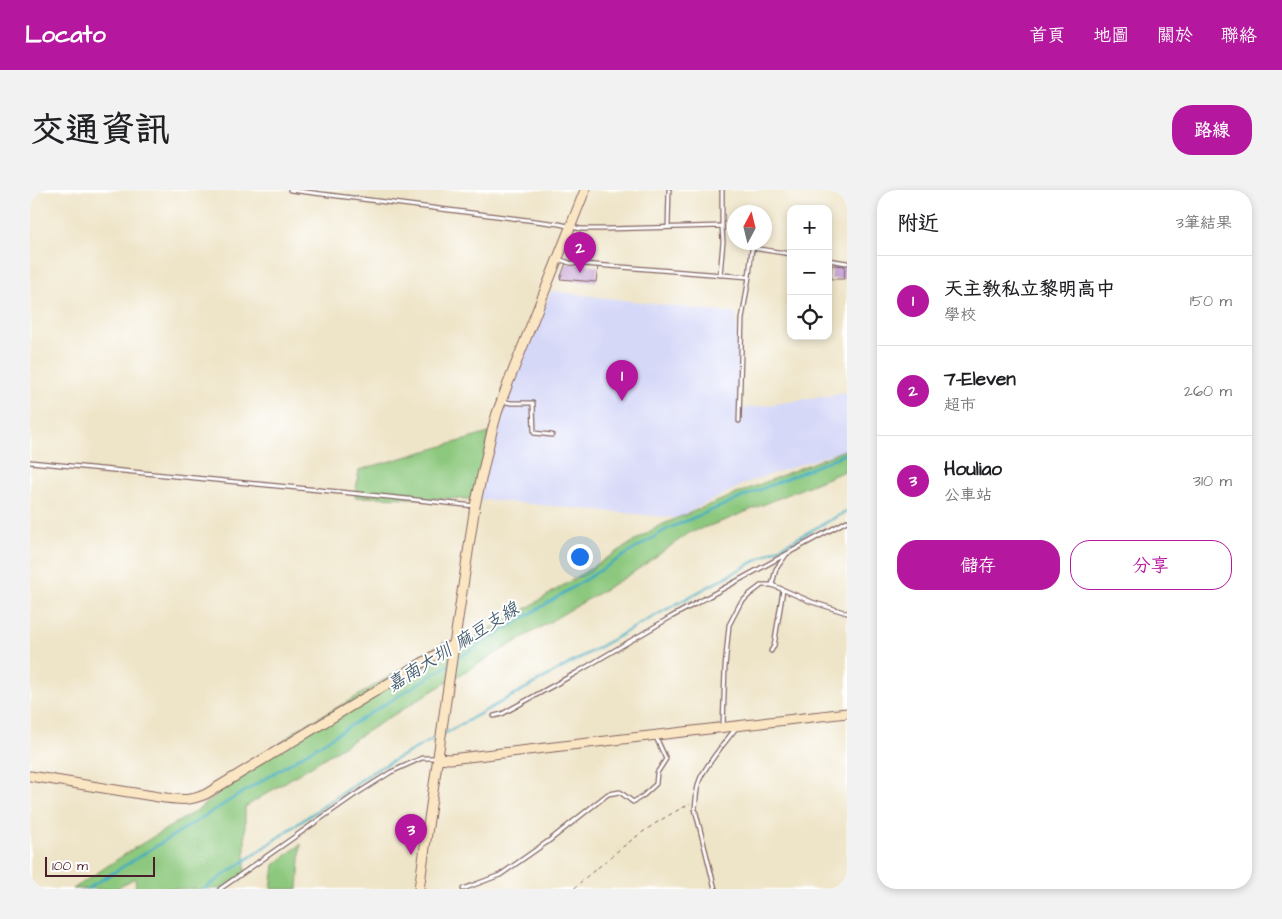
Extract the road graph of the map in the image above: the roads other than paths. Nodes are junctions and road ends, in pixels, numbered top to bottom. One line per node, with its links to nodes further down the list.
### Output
1 (290, 190): 5 (lane)
2 (585, 190): 5 (street)
3 (668, 190): 7 (lane)
4 (722, 190): 6 (lane)
5 (571, 226): 7 (lane); 9 (street)
6 (722, 226): 7 (lane); 12 (lane)
7 (668, 227)
8 (787, 253): 13 (lane)
9 (558, 259): 12 (lane); 14 (street)
10 (832, 260): 11 (lane)
11 (847, 262)
12 (720, 275): 13 (lane)
13 (749, 277): 15 (lane)
14 (502, 400): 16 (lane); 18 (street)
15 (740, 421)
16 (552, 435)
17 (30, 462): 18 (lane)
18 (476, 506): 24 (street)
19 (847, 521): 20 (lane)
20 (788, 553): 21 (lane); 27 (lane)
21 (772, 585): 22 (lane); 29 (lane)
22 (783, 590): 23 (lane); 25 (lane)
23 (847, 613)
24 (454, 647): 31 (street); 32 (street)
25 (771, 651)
26 (847, 713): 28 (street)
27 (494, 716)
28 (738, 725): 29 (street); 36 (lane)
29 (723, 727): 30 (street)
30 (655, 735): 31 (street); 35 (lane)
31 (438, 758): 33 (lane); 34 (street)
32 (30, 776)
33 (220, 889)
34 (419, 889)
35 (463, 889)
36 (715, 889)

